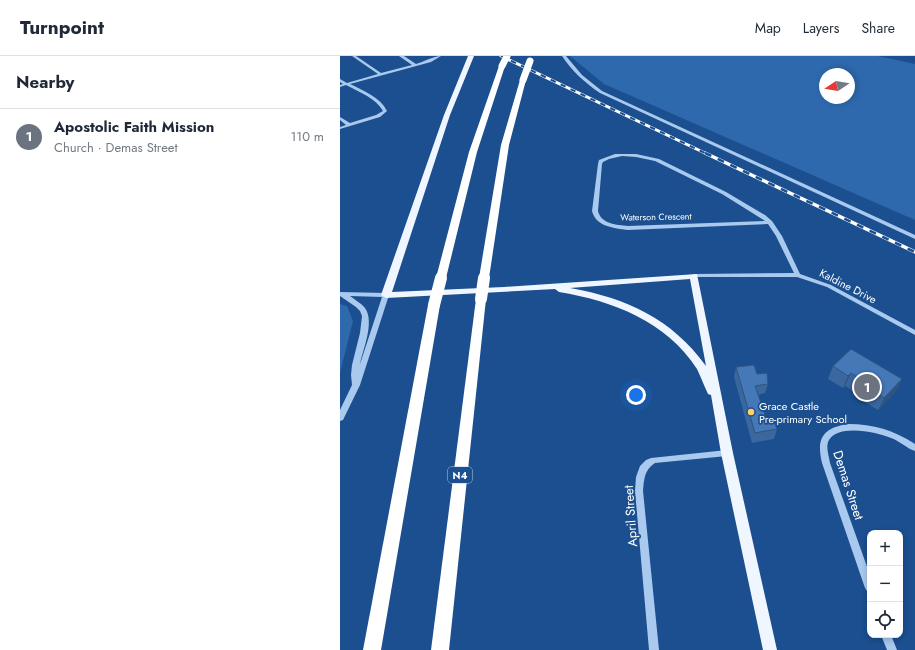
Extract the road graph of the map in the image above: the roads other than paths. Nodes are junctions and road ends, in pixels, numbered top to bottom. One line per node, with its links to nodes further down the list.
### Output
1 (354, 56): 9 (street)
2 (400, 56): 8 (street)
3 (439, 56): 8 (street)
4 (471, 56): 22 (main road)
5 (506, 56): 31 (highway, bridge)
6 (564, 56): 17 (street)
7 (530, 58): 32 (highway, N4, bridge)
8 (415, 65): 9 (street)
9 (380, 74): 11 (street)
10 (340, 80): 11 (street)
11 (346, 84): 12 (street); 14 (street)
12 (340, 86)
13 (340, 118): 14 (street)
14 (349, 125): 15 (street)
15 (340, 128)
16 (770, 222): 16 (street, Waterson Crescent); 18 (street, Waterson Crescent)
17 (915, 237)
18 (798, 274): 19 (street, Kaldine Drive); 23 (street, Kaldine Drive)
19 (694, 276): 20 (main road); 26 (main road)
20 (542, 287): 22 (main road); 26 (main road)
21 (341, 294): 22 (street); 24 (street)
22 (386, 295): 24 (street)
23 (915, 333)
24 (356, 385): 25 (street)
25 (340, 418)
26 (723, 426): 28 (main road)
27 (915, 448): 29 (street, Demas Street)
28 (727, 453): 33 (street, April Street); 34 (main road)
29 (867, 579)
30 (887, 638): 35 (street)
31 (372, 650)
32 (440, 650)
33 (654, 650)
34 (770, 650)
35 (892, 650)

